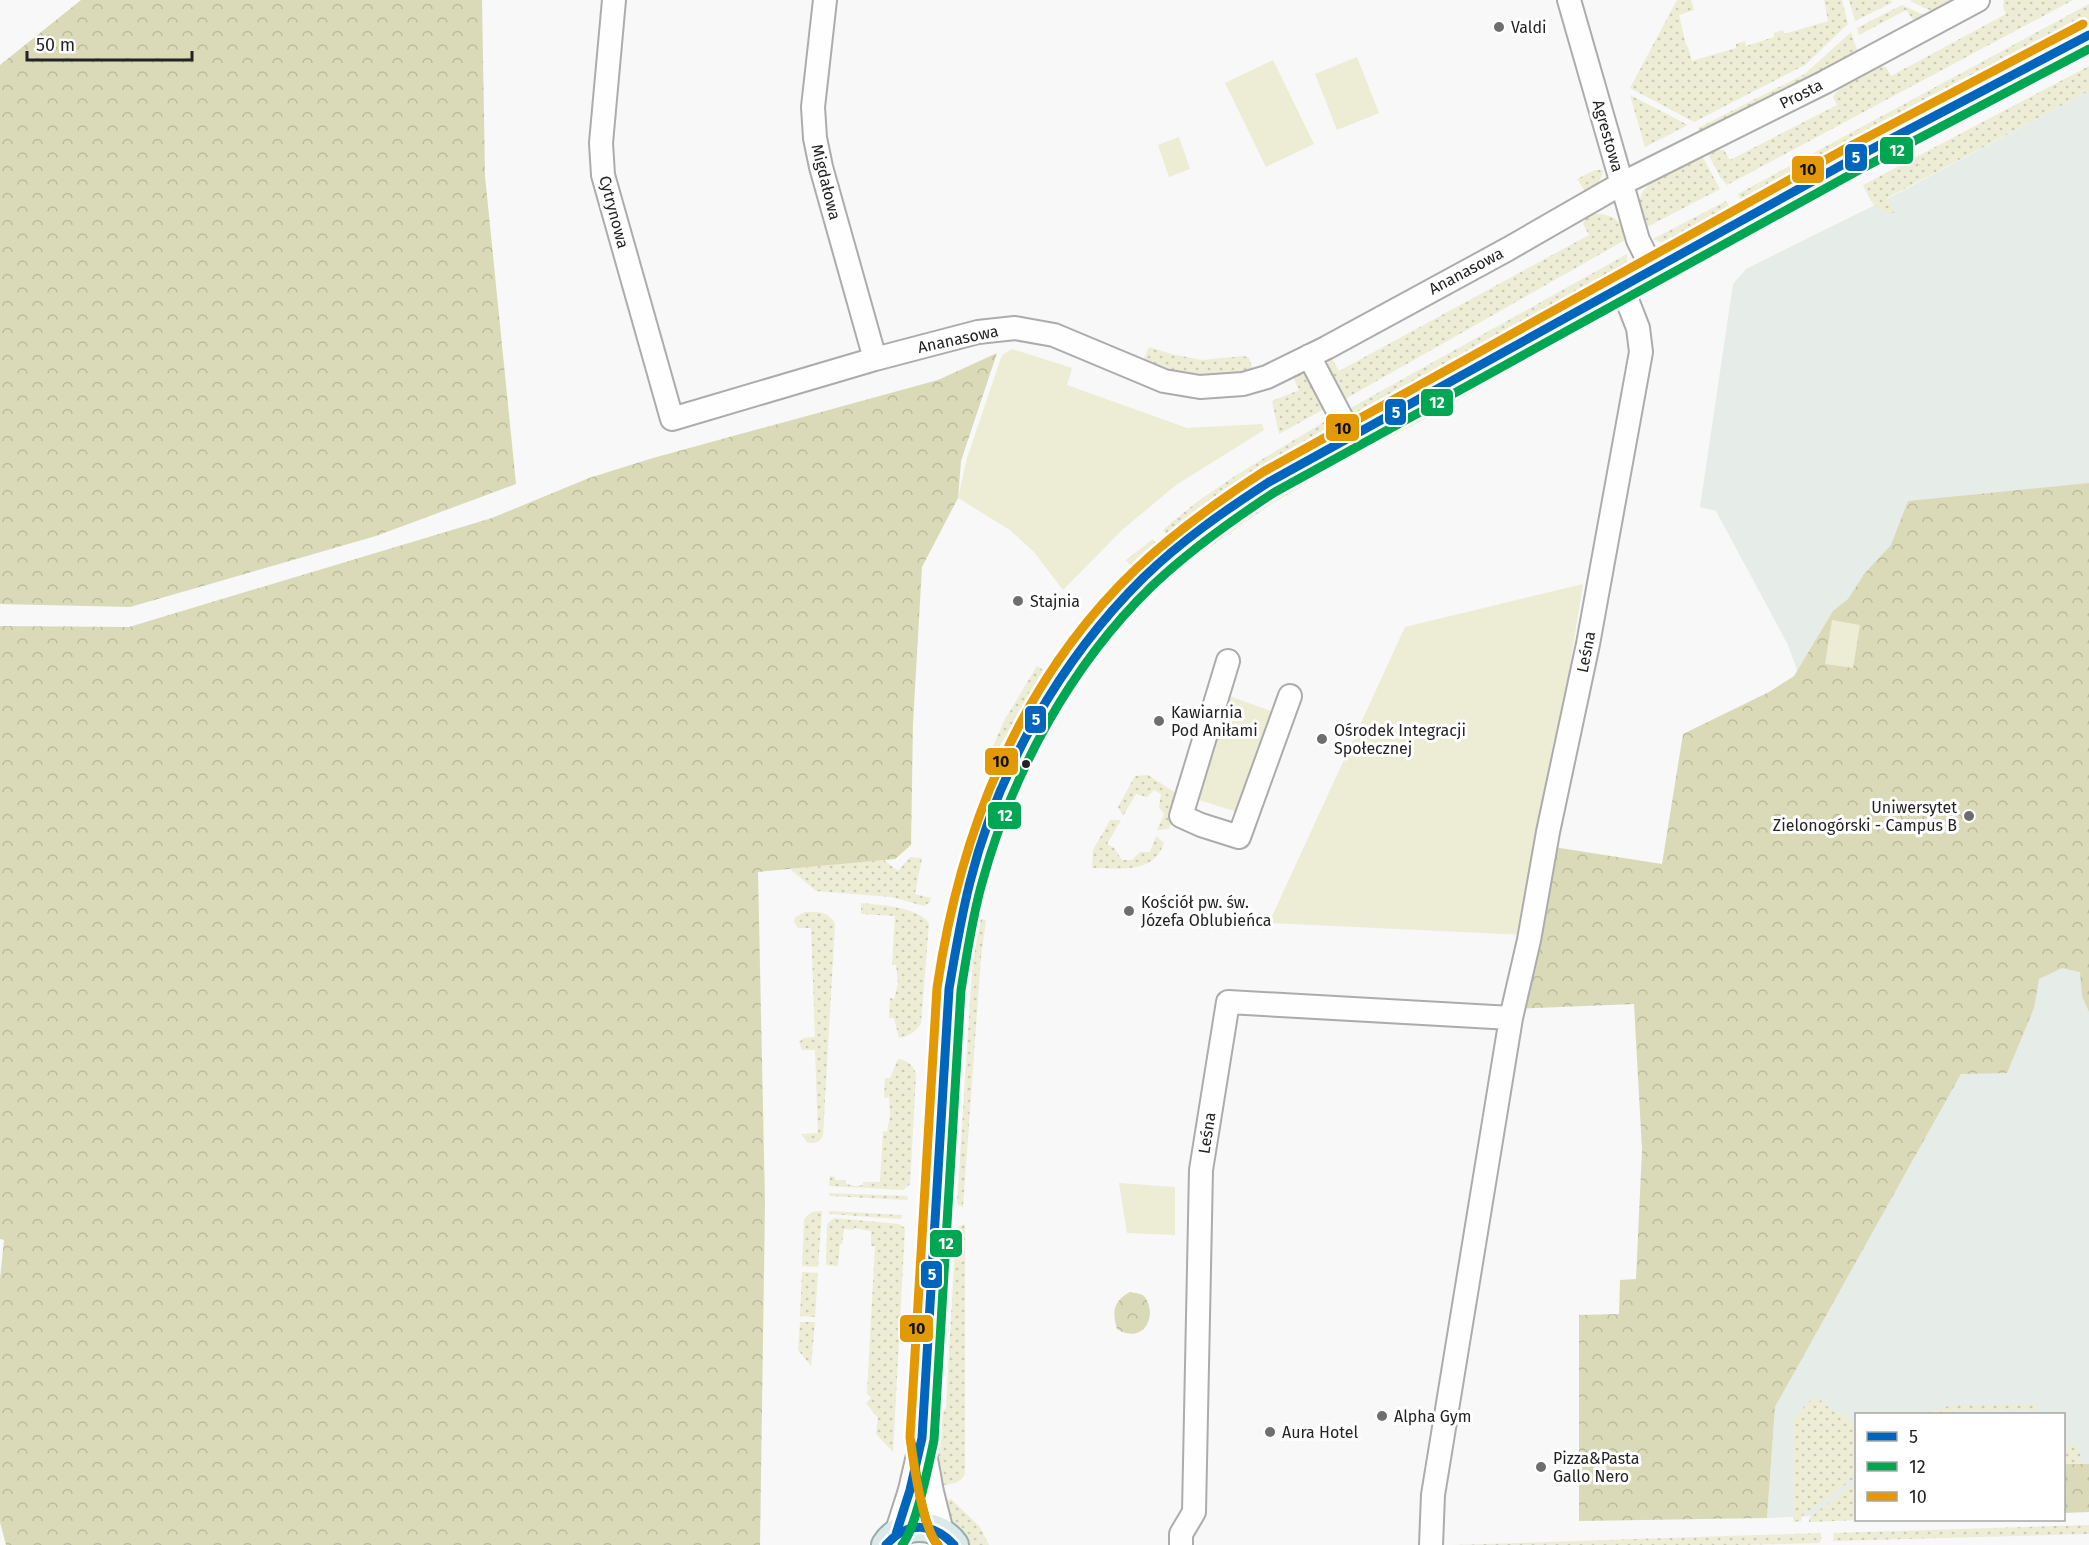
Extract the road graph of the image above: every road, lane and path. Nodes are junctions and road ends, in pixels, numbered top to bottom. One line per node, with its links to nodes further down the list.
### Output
1 (614, 0): 11 (street, Cytrynowa)
2 (825, 0): 10 (street, Migdałowa)
3 (1569, 0): 6 (street, Agrestowa)
4 (1978, 0): 6 (street, Prosta)
5 (2089, 35): 7 (street)
6 (1621, 184): 7 (street, Agrestowa); 9 (street, Ananasowa)
7 (1653, 270): 8 (street)
8 (1622, 287): 12 (street); 15 (street, Leśna)
9 (1309, 356): 10 (street, Ananasowa); 12 (street)
10 (875, 359): 11 (street, Ananasowa)
11 (672, 419)
12 (1352, 436): 16 (street)
13 (1228, 661): 14 (street)
14 (1290, 696)
15 (1511, 1018): 19 (street, Leśna); 20 (street, Leśna)
16 (922, 1438): 17 (street); 18 (street)
17 (948, 1538): 18 (main road)
18 (891, 1539)
19 (1181, 1545)
20 (1431, 1545)

